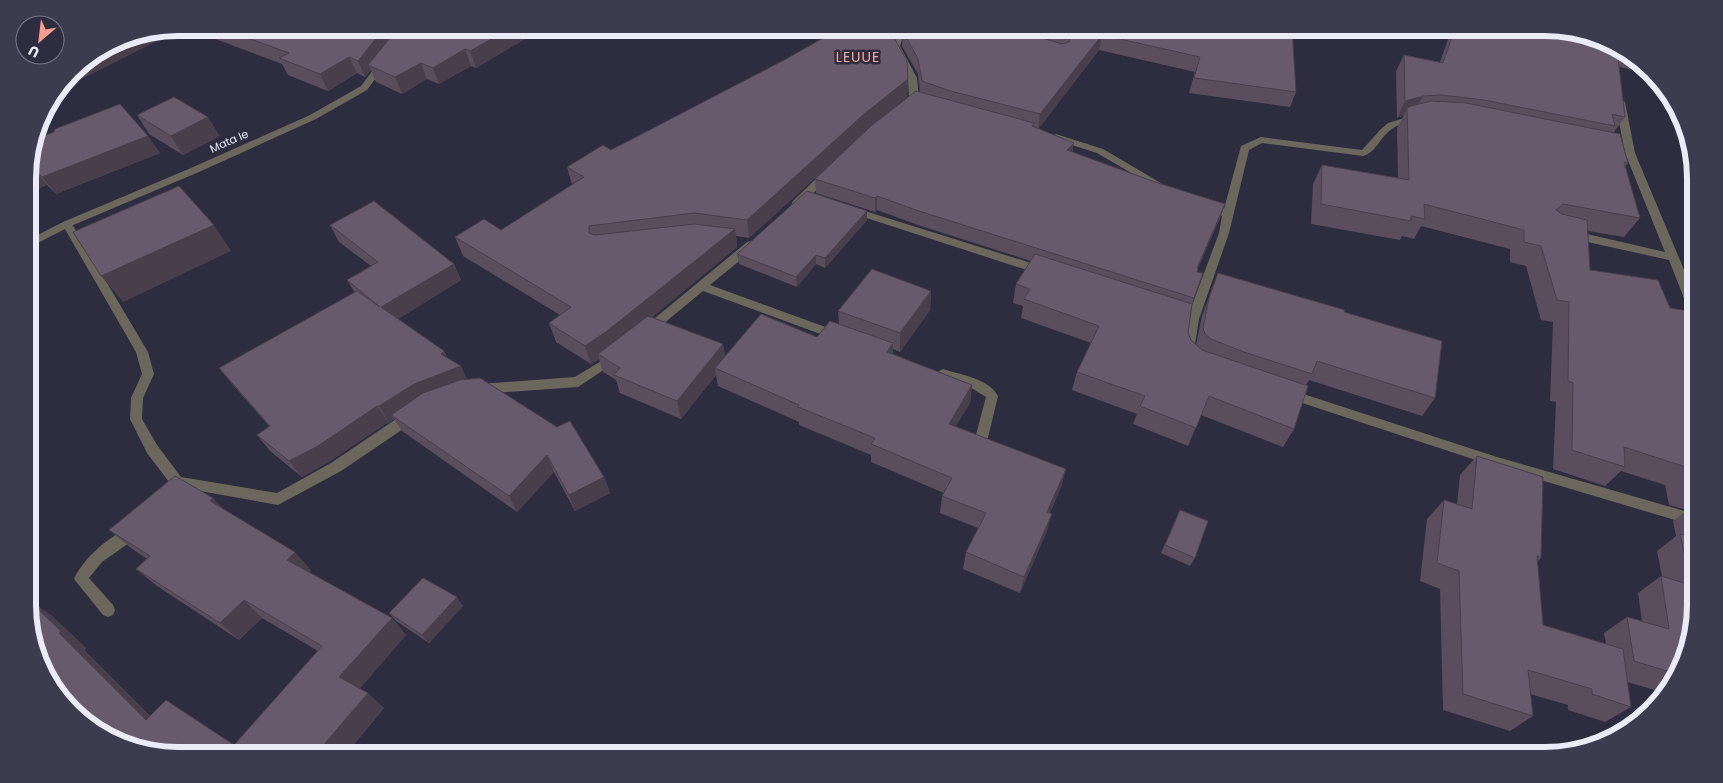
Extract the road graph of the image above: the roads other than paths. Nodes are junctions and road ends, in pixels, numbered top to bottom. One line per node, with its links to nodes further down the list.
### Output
1 (899, 36): 4 (street)
2 (392, 52): 13 (street, Mata Ie)
3 (1618, 91): 17 (street)
4 (894, 115)
5 (1432, 117): 12 (street)
6 (1046, 135): 8 (street)
7 (833, 169): 10 (street)
8 (1174, 193)
9 (1195, 202): 12 (street)
10 (792, 207)
11 (843, 207): 18 (street)
12 (1228, 214): 24 (street)
13 (67, 224): 15 (street, Mata Ie); 30 (street)
14 (1565, 233): 17 (street)
15 (37, 239)
16 (734, 241): 19 (street)
17 (1671, 257): 20 (street)
18 (1051, 274)
19 (702, 286): 21 (street); 22 (street)
20 (1687, 293)
21 (641, 336)
22 (848, 340)
23 (625, 348): 26 (street)
24 (1193, 359)
25 (932, 370): 29 (street)
26 (467, 390)
27 (1277, 390): 32 (street)
28 (420, 410): 30 (street)
29 (981, 442)
30 (177, 482): 31 (street)
31 (172, 496)
32 (1687, 518)
33 (146, 524): 34 (street)
34 (108, 610)

